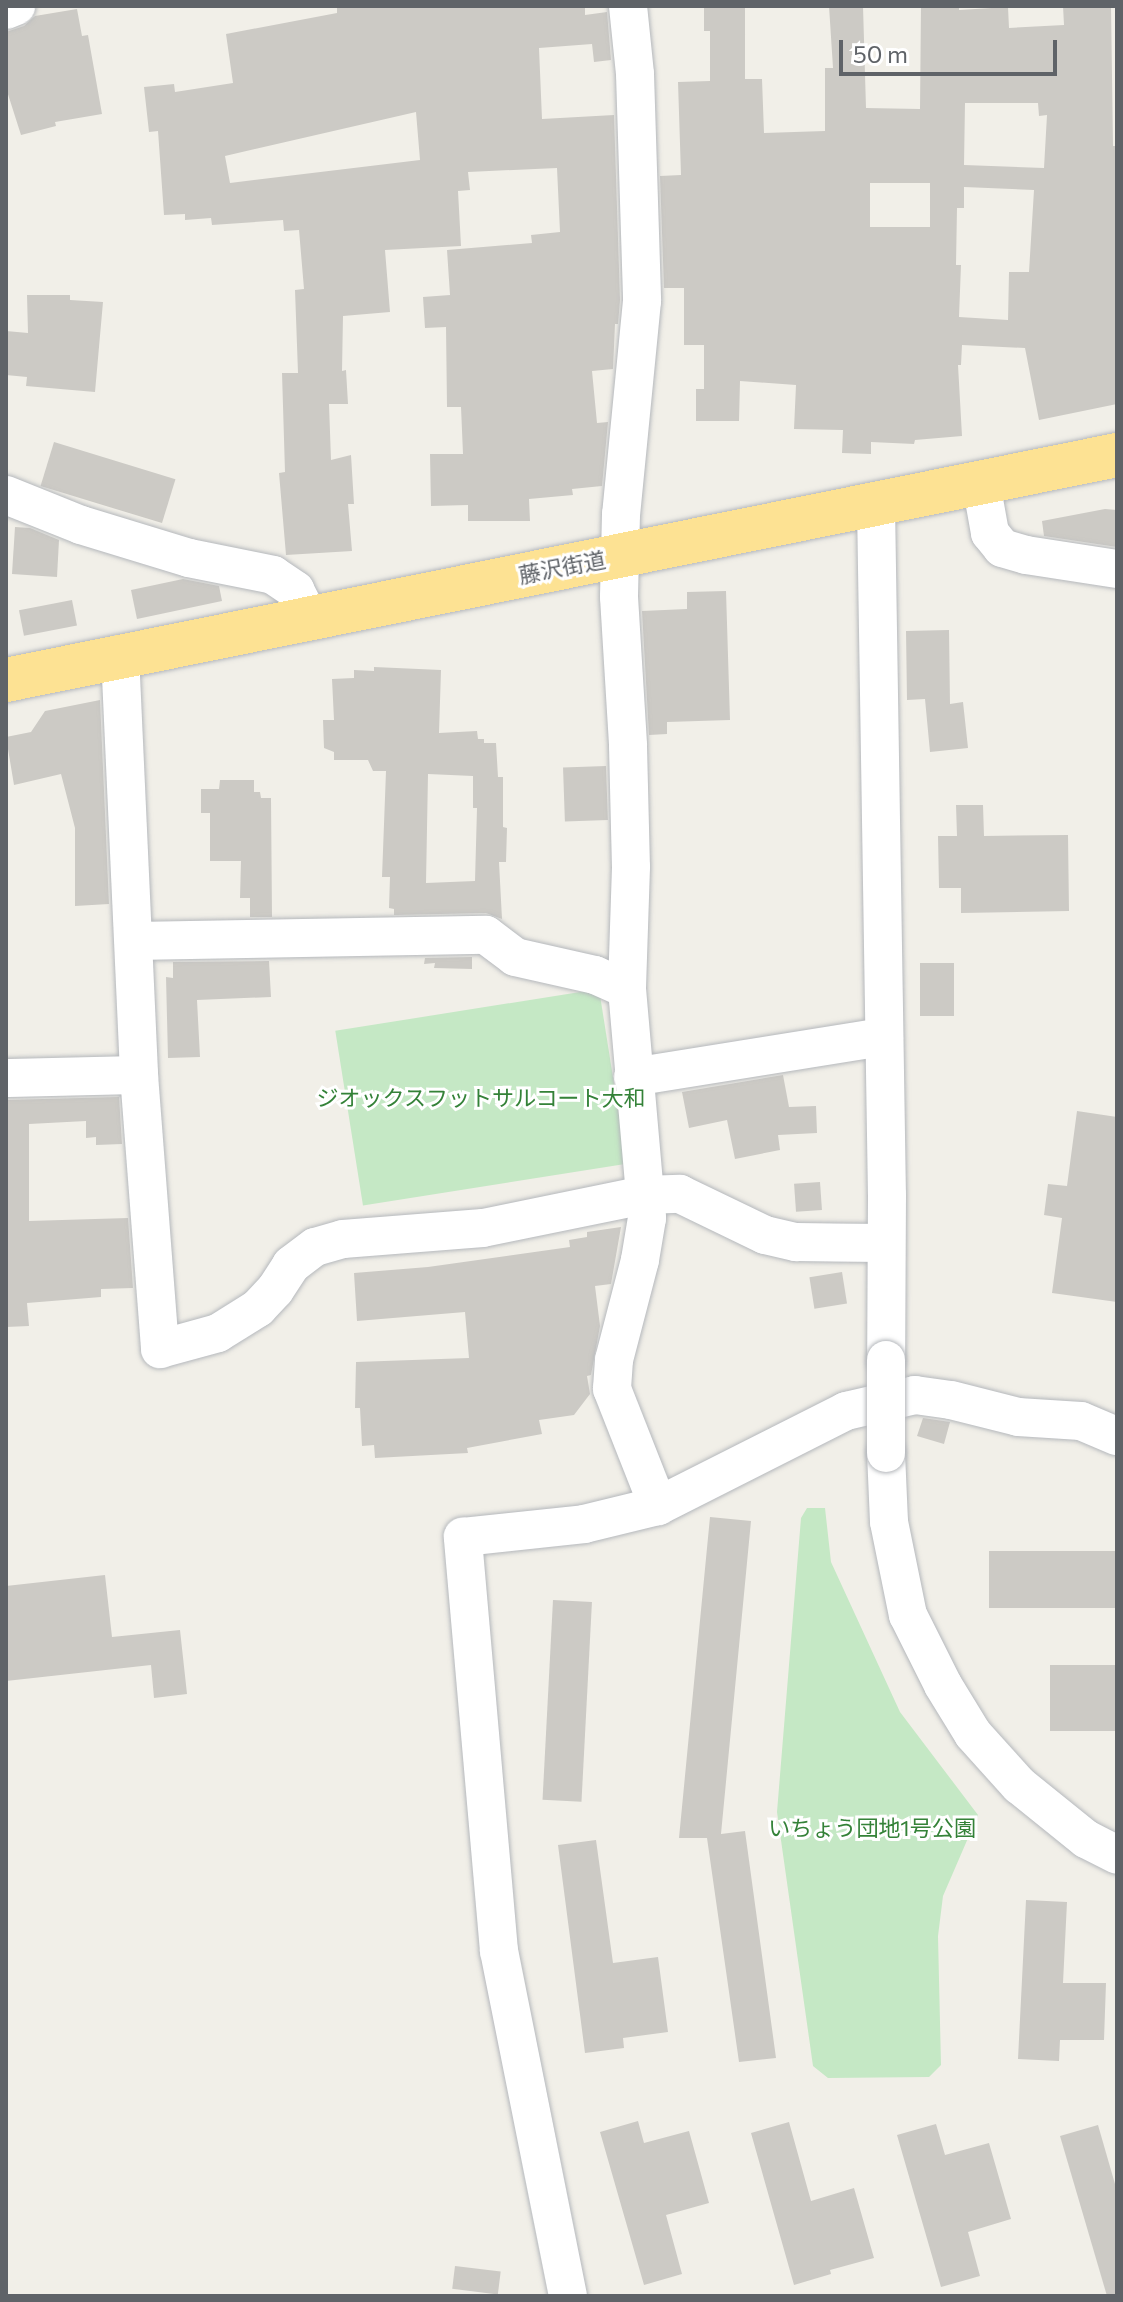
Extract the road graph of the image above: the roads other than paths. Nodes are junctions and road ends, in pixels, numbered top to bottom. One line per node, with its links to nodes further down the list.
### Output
1 (16, 6): 3 (street)
2 (628, 6): 8 (street)
3 (6, 10)
4 (1117, 455): 5 (highway, 藤沢街道)
5 (981, 483): 7 (highway, 藤沢街道); 9 (street)
6 (6, 495): 10 (street)
7 (876, 505): 8 (highway, 藤沢街道); 15 (street)
8 (619, 556): 10 (highway, 藤沢街道); 14 (street)
9 (1117, 569)
10 (309, 617): 11 (highway, 藤沢街道)
11 (120, 654): 12 (highway, 藤沢街道); 13 (street)
12 (6, 680)
13 (134, 941): 14 (street); 16 (street)
14 (627, 989): 17 (street)
15 (884, 1037): 17 (street); 20 (street)
16 (139, 1075): 18 (street); 19 (street)
17 (633, 1077): 19 (street)
18 (6, 1078)
19 (644, 1195): 20 (street); 22 (street)
20 (884, 1243): 23 (street, bridge)
21 (1117, 1436): 22 (street)
22 (658, 1506): 24 (street)
23 (1117, 1855)
24 (568, 2296)

